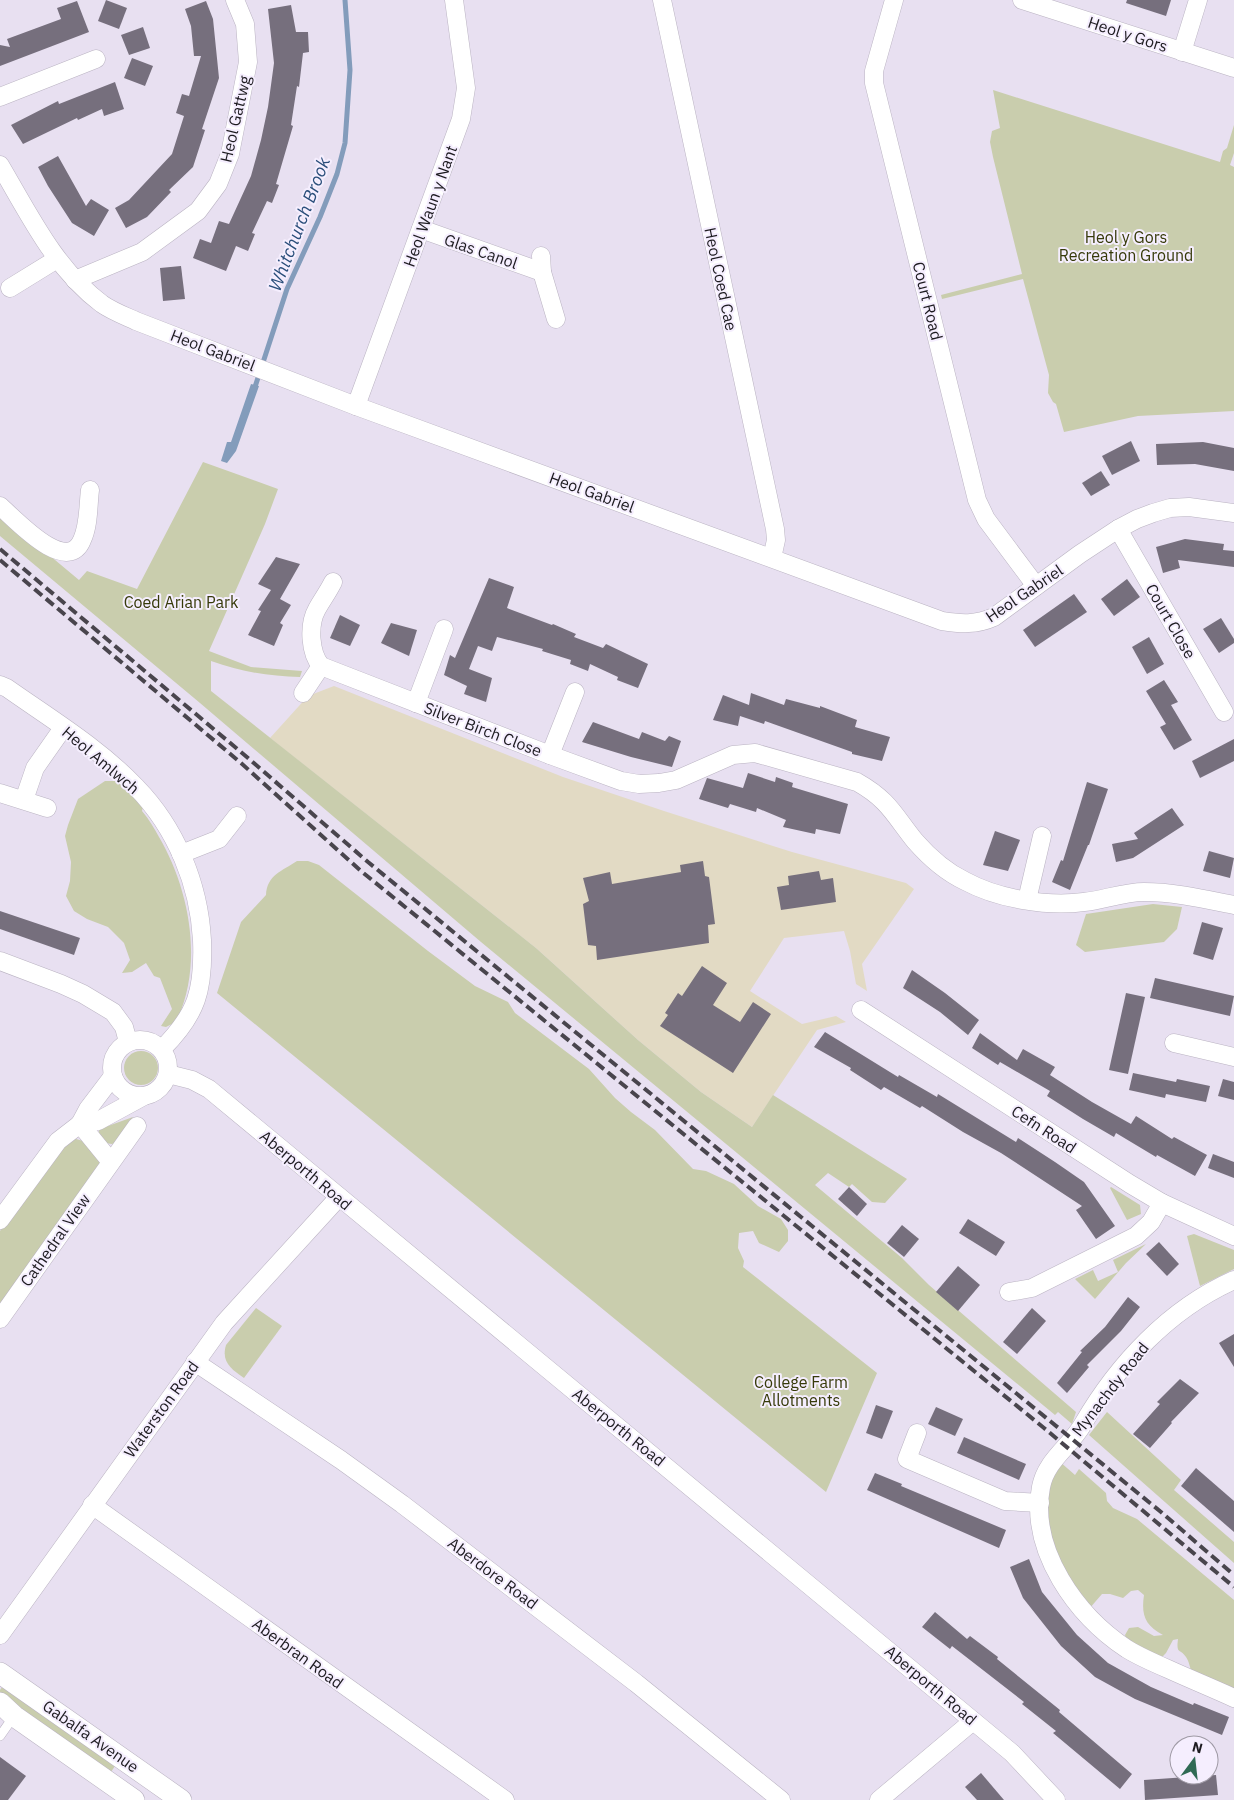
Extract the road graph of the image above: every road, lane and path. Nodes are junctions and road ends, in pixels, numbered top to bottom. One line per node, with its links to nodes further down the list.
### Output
1 (235, 0): 14 (street, Heol Gattwg)
2 (454, 0): 12 (street, Heol Waun y Nant)
3 (662, 0): 22 (street, Heol Coed Cae)
4 (894, 0): 24 (street, Court Road)
5 (1022, 0): 7 (street, Heol y Gors)
6 (1198, 0): 7 (street)
7 (1182, 52): 9 (street, Heol y Gors)
8 (96, 58): 10 (street)
9 (1234, 68)
10 (0, 97)
11 (0, 165): 13 (street, Heol Gabriel)
12 (421, 229): 16 (street, Glas Canol); 17 (street, Heol Waun y Nant)
13 (57, 259): 14 (street, Heol Gabriel); 15 (street)
14 (75, 280): 17 (street, Heol Gabriel)
15 (10, 288)
16 (556, 319)
17 (356, 406): 22 (street, Heol Gabriel)
18 (90, 490): 19 (street)
19 (0, 506)
20 (1234, 513): 21 (street, Heol Gabriel)
21 (1118, 529): 24 (street, Heol Gabriel); 31 (street, Court Close)
22 (772, 558): 24 (street, Heol Gabriel)
23 (333, 582): 26 (street)
24 (1036, 586)
25 (444, 629): 30 (street, Silver Birch Close)
26 (321, 666): 28 (street); 30 (street, Silver Birch Close)
27 (0, 685): 32 (street, Heol Amlwch)
28 (303, 692)
29 (575, 692): 33 (street, Silver Birch Close)
30 (416, 703): 33 (street, Silver Birch Close)
31 (1224, 712)
32 (63, 728): 35 (street); 39 (street, Heol Amlwch)
33 (550, 756): 40 (street, Silver Birch Close)
34 (0, 793): 35 (street)
35 (24, 800): 36 (street)
36 (47, 808)
37 (237, 816): 39 (street)
38 (1042, 836): 40 (street)
39 (181, 854): 46 (street, Heol Amlwch)
40 (1027, 900): 41 (street, Silver Birch Close)
41 (1234, 905)
42 (0, 961): 44 (street)
43 (861, 1010): 55 (street, Cefn Road)
44 (128, 1042): 46 (street); 49 (street)
45 (1174, 1043): 47 (street)
46 (162, 1049): 48 (street)
47 (1234, 1058)
48 (168, 1074): 50 (street); 54 (street, Aberporth Road)
49 (113, 1076): 50 (street); 51 (street)
50 (144, 1096): 51 (street)
51 (80, 1124): 53 (street); 56 (street)
52 (137, 1126): 53 (street, Cathedral View)
53 (111, 1162): 60 (street, Cathedral View)
54 (339, 1197): 61 (street, Waterston Road); 69 (street, Aberporth Road)
55 (1162, 1203): 57 (street, Cefn Road); 59 (street)
56 (0, 1220)
57 (1234, 1236)
58 (1234, 1280): 63 (street, Mynachdy Road)
59 (1009, 1292)
60 (0, 1319)
61 (195, 1362): 64 (street, Waterston Road); 75 (street, Aberdore Road)
62 (917, 1433): 63 (street)
63 (1040, 1503): 67 (street, Mynachdy Road)
64 (92, 1505): 65 (street, Waterston Road); 74 (street, Aberbran Road)
65 (0, 1635)
66 (0, 1673): 71 (street, Gabalfa Avenue)
67 (1234, 1698)
68 (7, 1710): 70 (lane); 72 (street, Gabalfa Avenue)
69 (973, 1721): 76 (street); 77 (street, Aberporth Road)
70 (0, 1736)
71 (139, 1770): 72 (street); 73 (street, Gabalfa Avenue)
72 (125, 1797)
73 (181, 1800)
74 (505, 1800)
75 (780, 1800)
76 (879, 1800)
77 (1056, 1800)

